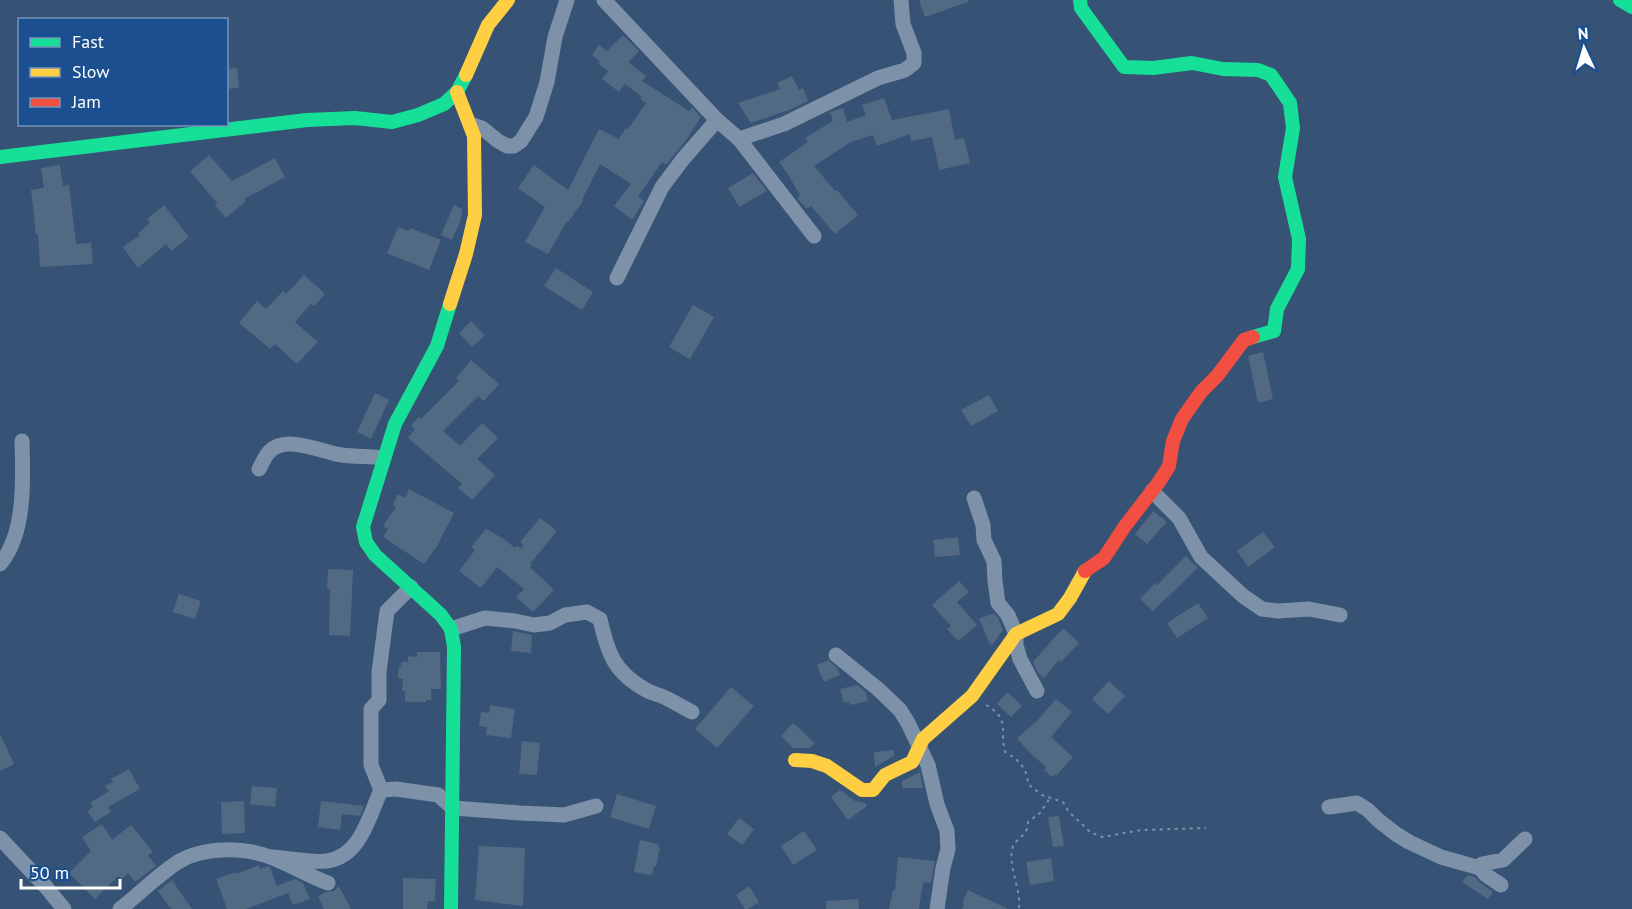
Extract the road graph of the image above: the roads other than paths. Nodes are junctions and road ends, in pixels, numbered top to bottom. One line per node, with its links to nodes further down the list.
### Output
1 (508, 0): 8 (street)
2 (567, 0): 10 (street)
3 (604, 0): 9 (street)
4 (901, 0): 11 (street)
5 (1080, 0): 18 (street)
6 (1620, 0): 7 (street)
7 (1632, 7)
8 (457, 92): 10 (street); 12 (street)
9 (717, 120): 11 (street); 14 (street)
10 (470, 124): 16 (street)
11 (740, 139): 13 (street)
12 (0, 157)
13 (814, 236)
14 (617, 278)
15 (22, 441): 20 (street)
16 (384, 458): 17 (street); 21 (street)
17 (260, 469)
18 (1152, 491): 22 (street); 24 (street)
19 (974, 498): 24 (street)
20 (0, 564)
21 (411, 587): 23 (street); 30 (street)
22 (1340, 615)
23 (451, 629): 27 (street); 33 (street)
24 (1016, 634): 26 (street); 28 (street)
25 (836, 655): 28 (street)
26 (1037, 691)
27 (692, 712)
28 (918, 746): 29 (street); 43 (street)
29 (795, 760)
30 (381, 790): 33 (street); 36 (street)
31 (596, 806): 33 (street)
32 (1329, 807): 37 (street)
33 (453, 808): 42 (street)
34 (0, 838): 40 (street)
35 (1525, 839): 37 (street)
36 (272, 857): 38 (street); 41 (street)
37 (1480, 868): 39 (street)
38 (328, 883)
39 (1502, 885)
40 (64, 909)
41 (120, 909)
42 (451, 909)
43 (937, 909)

